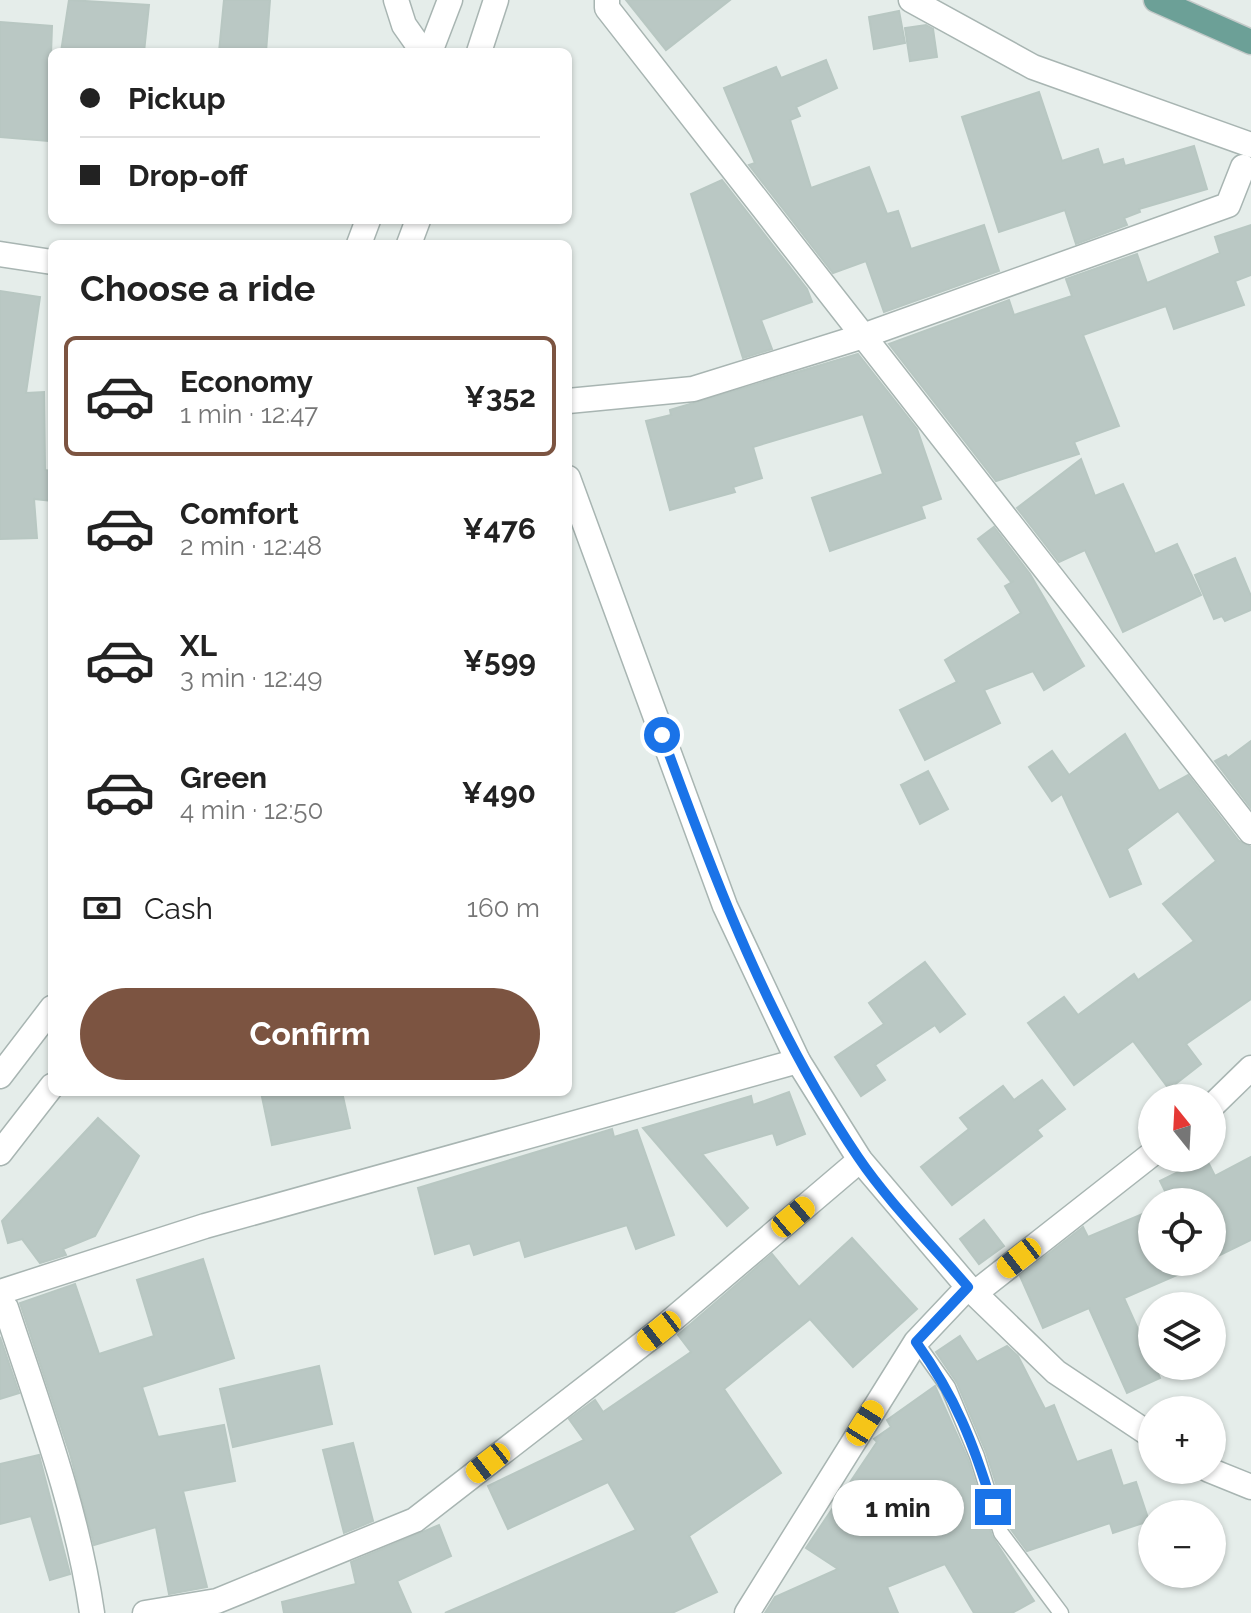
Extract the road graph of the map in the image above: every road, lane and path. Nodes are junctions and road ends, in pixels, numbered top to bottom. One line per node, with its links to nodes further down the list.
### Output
1 (396, 0): 8 (street)
2 (450, 0): 9 (street)
3 (496, 0): 10 (street)
4 (607, 0): 14 (street)
5 (911, 0): 11 (street)
6 (1156, 0): 7 (main road)
7 (1251, 42)
8 (420, 48)
9 (432, 48)
10 (480, 48)
11 (1249, 158): 14 (street)
12 (0, 254): 13 (street)
13 (48, 261)
14 (860, 337): 15 (street); 17 (street)
15 (572, 401)
16 (572, 489): 19 (street)
17 (1251, 832)
18 (48, 1013): 21 (street)
19 (798, 1061): 25 (street); 28 (street)
20 (1251, 1068): 23 (street)
21 (0, 1076)
22 (48, 1091): 24 (street)
23 (1226, 1092)
24 (0, 1153)
25 (860, 1160): 27 (street); 34 (street)
26 (1138, 1165): 27 (street)
27 (971, 1290): 30 (street); 31 (street)
28 (0, 1292)
29 (0, 1302): 35 (street)
30 (916, 1342): 37 (street); 38 (lane)
31 (1138, 1427)
32 (1226, 1477): 33 (street)
33 (1251, 1487)
34 (218, 1607): 36 (street)
35 (92, 1613)
36 (145, 1613)
37 (747, 1613)
38 (1061, 1613)

